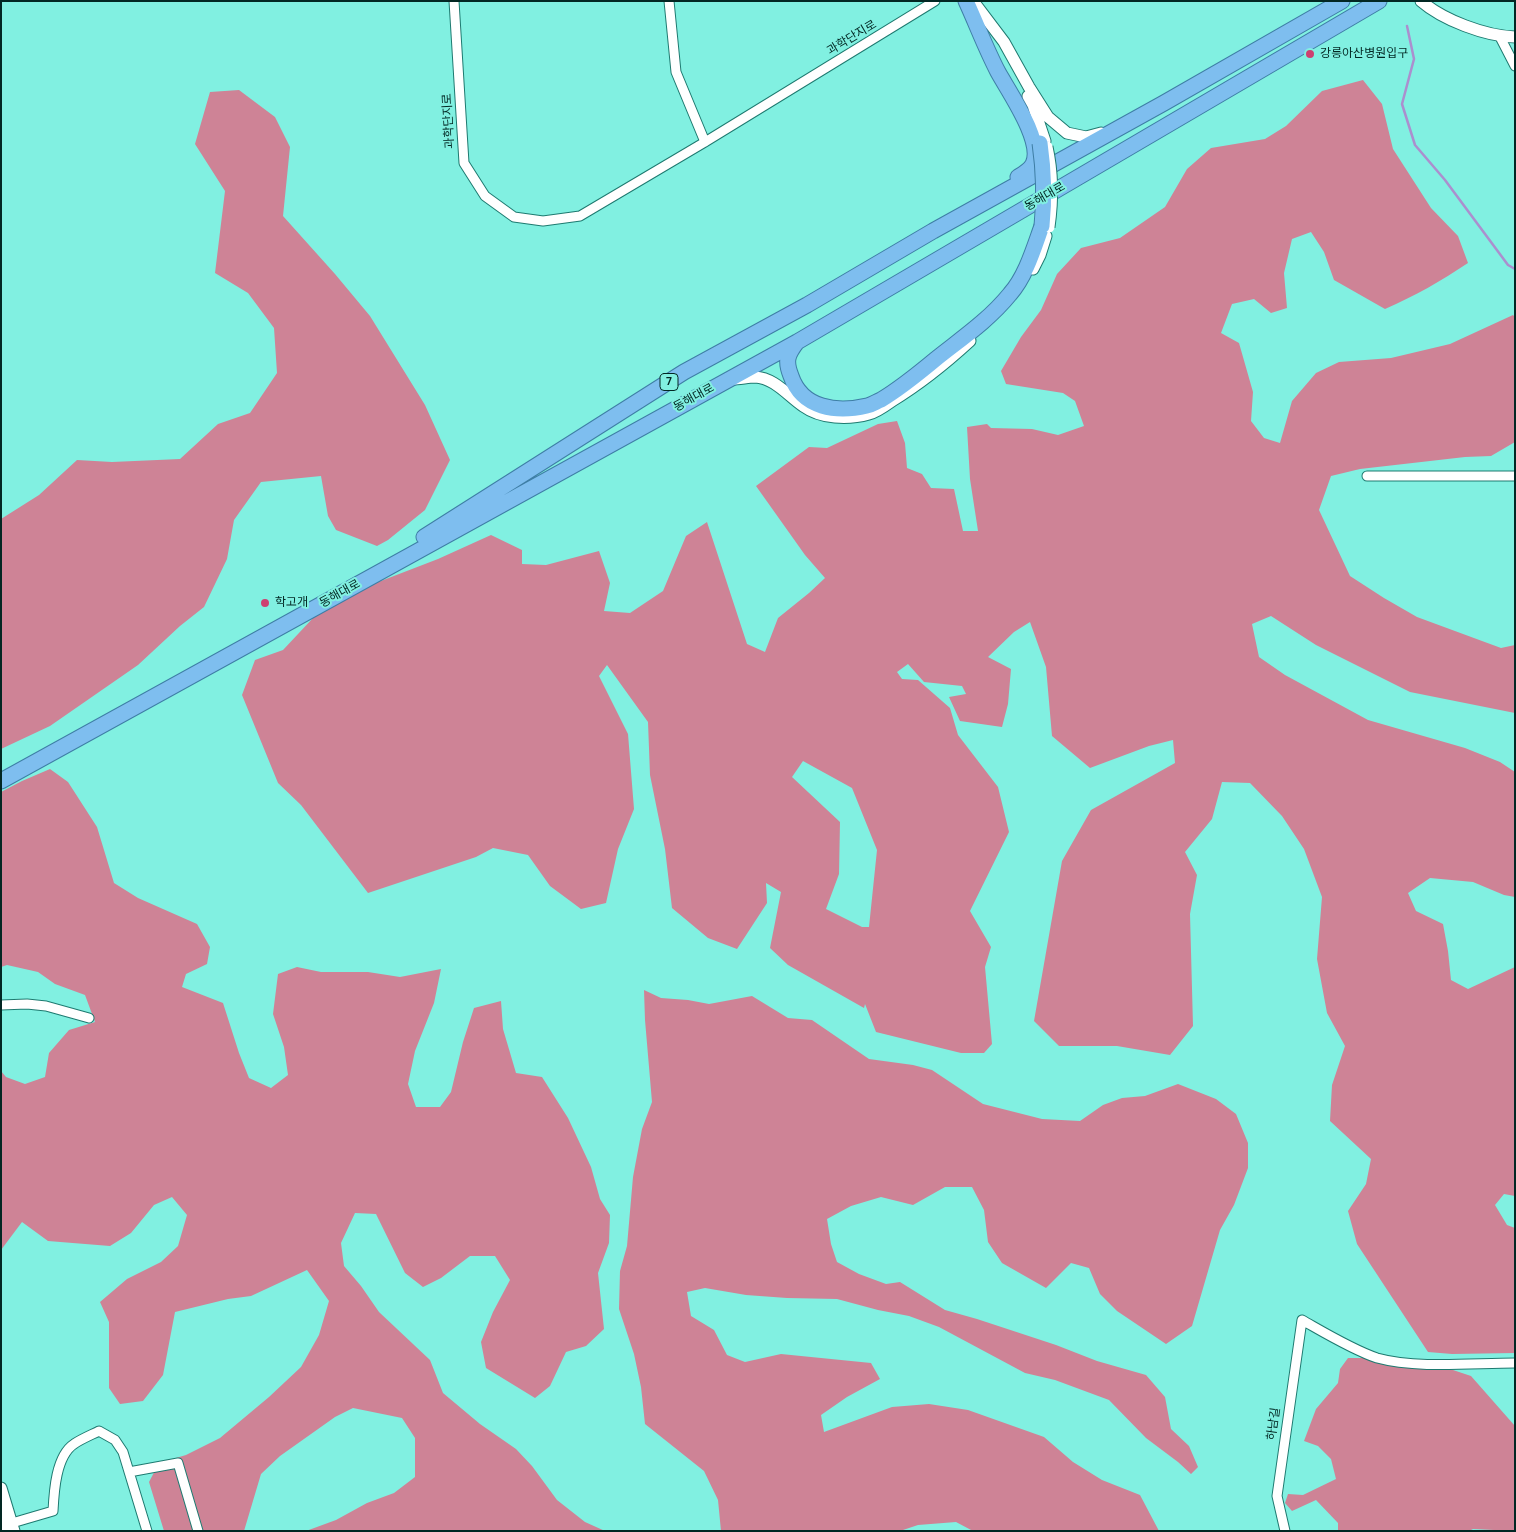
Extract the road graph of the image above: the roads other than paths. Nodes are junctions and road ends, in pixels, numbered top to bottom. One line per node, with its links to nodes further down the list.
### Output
1 (454, 1): 13 (street, 과학단지로)
2 (669, 1): 13 (street)
3 (935, 1): 13 (street, 과학단지로)
4 (966, 1): 14 (highway); 16 (highway)
5 (972, 1): 12 (street); 14 (street)
6 (1342, 1): 12 (highway, 동해대로 / 7)
7 (1379, 1): 17 (highway, 동해대로)
8 (1421, 1): 9 (street)
9 (1500, 37): 10 (street); 11 (street)
10 (1515, 38)
11 (1515, 66)
12 (1164, 103): 16 (highway, 동해대로 / 7)
13 (705, 142)
14 (1042, 142): 15 (highway, bridge)
15 (1045, 226): 17 (highway); 18 (street)
16 (933, 231): 21 (highway, 동해대로 / 7)
17 (797, 342): 18 (highway, 동해대로)
18 (727, 380): 22 (highway, 동해대로)
19 (1367, 476): 20 (street)
20 (1515, 476)
21 (1, 771)
22 (1, 781)
23 (1, 1005): 24 (street)
24 (89, 1018)
25 (1515, 1362): 32 (street, 하남길)
26 (130, 1472): 29 (street); 30 (street); 31 (street)
27 (1, 1488): 28 (street)
28 (4, 1510): 29 (street)
29 (11, 1528)
30 (147, 1531)
31 (198, 1531)
32 (1284, 1531)

